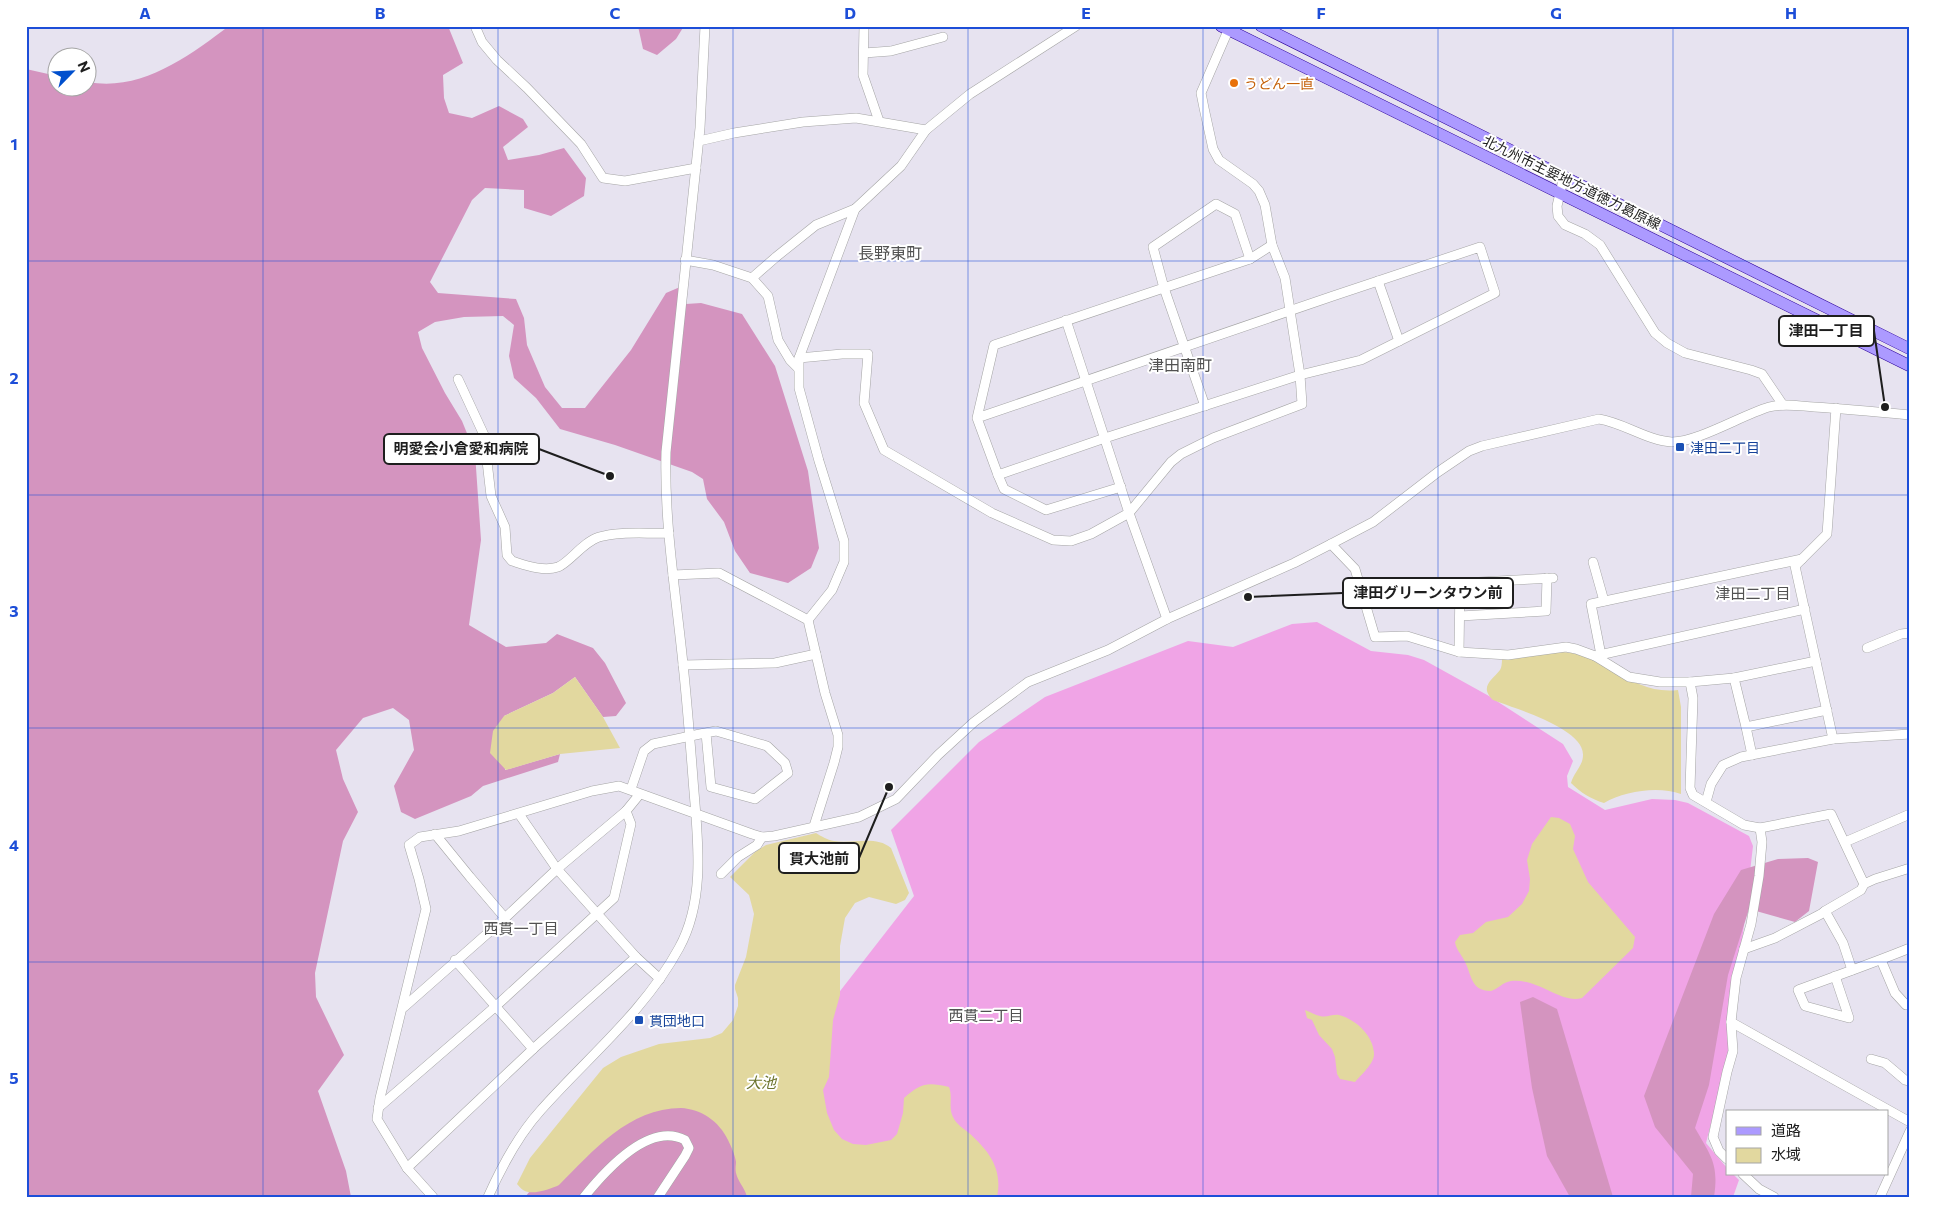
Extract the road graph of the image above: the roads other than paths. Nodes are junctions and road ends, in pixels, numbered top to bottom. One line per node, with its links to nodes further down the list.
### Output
1 (475, 26): 12 (street)
2 (705, 26): 11 (street)
3 (864, 26): 8 (street)
4 (1076, 26): 10 (street)
5 (1261, 26): 13 (main road, 北九州市主要地方道徳力葛原線)
6 (1227, 28): 14 (main road, 北九州市主要地方道徳力葛原線); 16 (street)
7 (944, 37): 8 (street)
8 (864, 53): 9 (street)
9 (879, 121): 10 (street); 11 (street)
10 (926, 130): 15 (street)
11 (699, 141): 12 (street)
12 (696, 168): 18 (street)
13 (1564, 176): 14 (street); 26 (main road, 北九州市主要地方道徳力葛原線)
14 (1560, 193): 28 (main road, 北九州市主要地方道徳力葛原線); 33 (street)
15 (855, 209): 19 (street); 27 (street)
16 (1272, 245): 17 (street); 22 (street)
17 (1250, 259): 21 (street); 21 (street)
18 (686, 260): 19 (street); 42 (street)
19 (752, 278): 29 (street)
20 (1378, 281): 22 (street); 24 (street); 24 (street)
21 (1164, 288): 23 (street); 25 (street)
22 (1290, 311): 25 (street); 30 (street)
23 (1066, 320): 32 (street); 37 (street)
24 (1399, 341): 30 (street)
25 (1185, 347): 32 (street); 34 (street)
26 (1910, 349)
27 (799, 358): 29 (street); 41 (street)
28 (1910, 366)
29 (798, 368): 53 (street)
30 (1300, 375): 34 (street); 41 (street)
31 (458, 379): 42 (street)
32 (1085, 381): 37 (street); 38 (street)
33 (1783, 405): 35 (street); 43 (street)
34 (1205, 406): 38 (street)
35 (1836, 408): 36 (street); 44 (street)
36 (1910, 415)
37 (977, 418): 39 (street)
38 (1105, 438): 39 (street); 40 (street)
39 (998, 475): 40 (street)
40 (1121, 487): 41 (street)
41 (1129, 513): 52 (street)
42 (669, 534): 46 (street)
43 (1331, 544): 52 (street); 56 (street)
44 (1802, 559): 49 (street); 50 (street)
45 (1593, 562): 49 (street)
46 (673, 575): 53 (street); 60 (street)
47 (1417, 583): 48 (street)
48 (1460, 583): 51 (street); 51 (street)
49 (1604, 602): 58 (street)
50 (1805, 609): 58 (street); 59 (street)
51 (1460, 616): 56 (street)
52 (1167, 619): 76 (street)
53 (808, 620): 57 (street)
54 (1910, 633): 55 (street)
55 (1867, 648)
56 (1458, 652): 58 (street)
57 (816, 654): 60 (street); 76 (street)
58 (1598, 656): 62 (street)
59 (1816, 661): 61 (street); 63 (street)
60 (683, 665): 67 (street)
61 (1734, 678): 62 (street); 64 (street)
62 (1690, 682): 71 (street)
63 (1827, 710): 64 (street); 68 (street)
64 (1746, 728): 69 (street)
65 (706, 733): 65 (street); 67 (street)
66 (1910, 734): 68 (street)
67 (690, 736): 70 (street); 75 (street)
68 (1833, 739): 69 (street)
69 (1752, 754): 71 (street)
70 (635, 792): 72 (street); 73 (street); 75 (street)
71 (1706, 802): 77 (street)
72 (626, 811): 82 (street); 86 (street)
73 (519, 814): 78 (street); 82 (street)
74 (1910, 814): 80 (street)
75 (696, 815): 79 (street); 95 (street)
76 (814, 826): 79 (street)
77 (1760, 828): 80 (street); 88 (street)
78 (435, 834): 87 (street); 98 (street)
79 (762, 837): 83 (street)
80 (1844, 842): 84 (street)
81 (1910, 868): 84 (street)
82 (557, 869): 86 (street); 87 (street)
83 (722, 874)
84 (1864, 884): 85 (street)
85 (1825, 911): 88 (street); 93 (street)
86 (598, 914): 90 (street); 97 (street)
87 (505, 918): 91 (street)
88 (1744, 948): 99 (street)
89 (1910, 948): 92 (street)
90 (636, 957): 95 (street); 100 (street)
91 (455, 960): 97 (street); 98 (street)
92 (1881, 960): 93 (street); 96 (street)
93 (1852, 970): 94 (street)
94 (1835, 976): 94 (street)
95 (660, 979): 110 (street)
96 (1906, 1005)
97 (496, 1006): 100 (street); 103 (street)
98 (403, 1008): 103 (street)
99 (1731, 1022): 104 (street); 106 (street)
100 (533, 1049): 107 (street)
101 (1871, 1059): 102 (street)
102 (1910, 1080)
103 (378, 1108): 107 (street)
104 (1910, 1122)
105 (1910, 1132): 114 (street)
106 (1726, 1158)
107 (407, 1168): 109 (street)
108 (1745, 1176): 113 (street)
109 (433, 1197)
110 (488, 1197)
111 (584, 1197): 112 (street)
112 (658, 1197)
113 (1774, 1197)
114 (1880, 1197)

